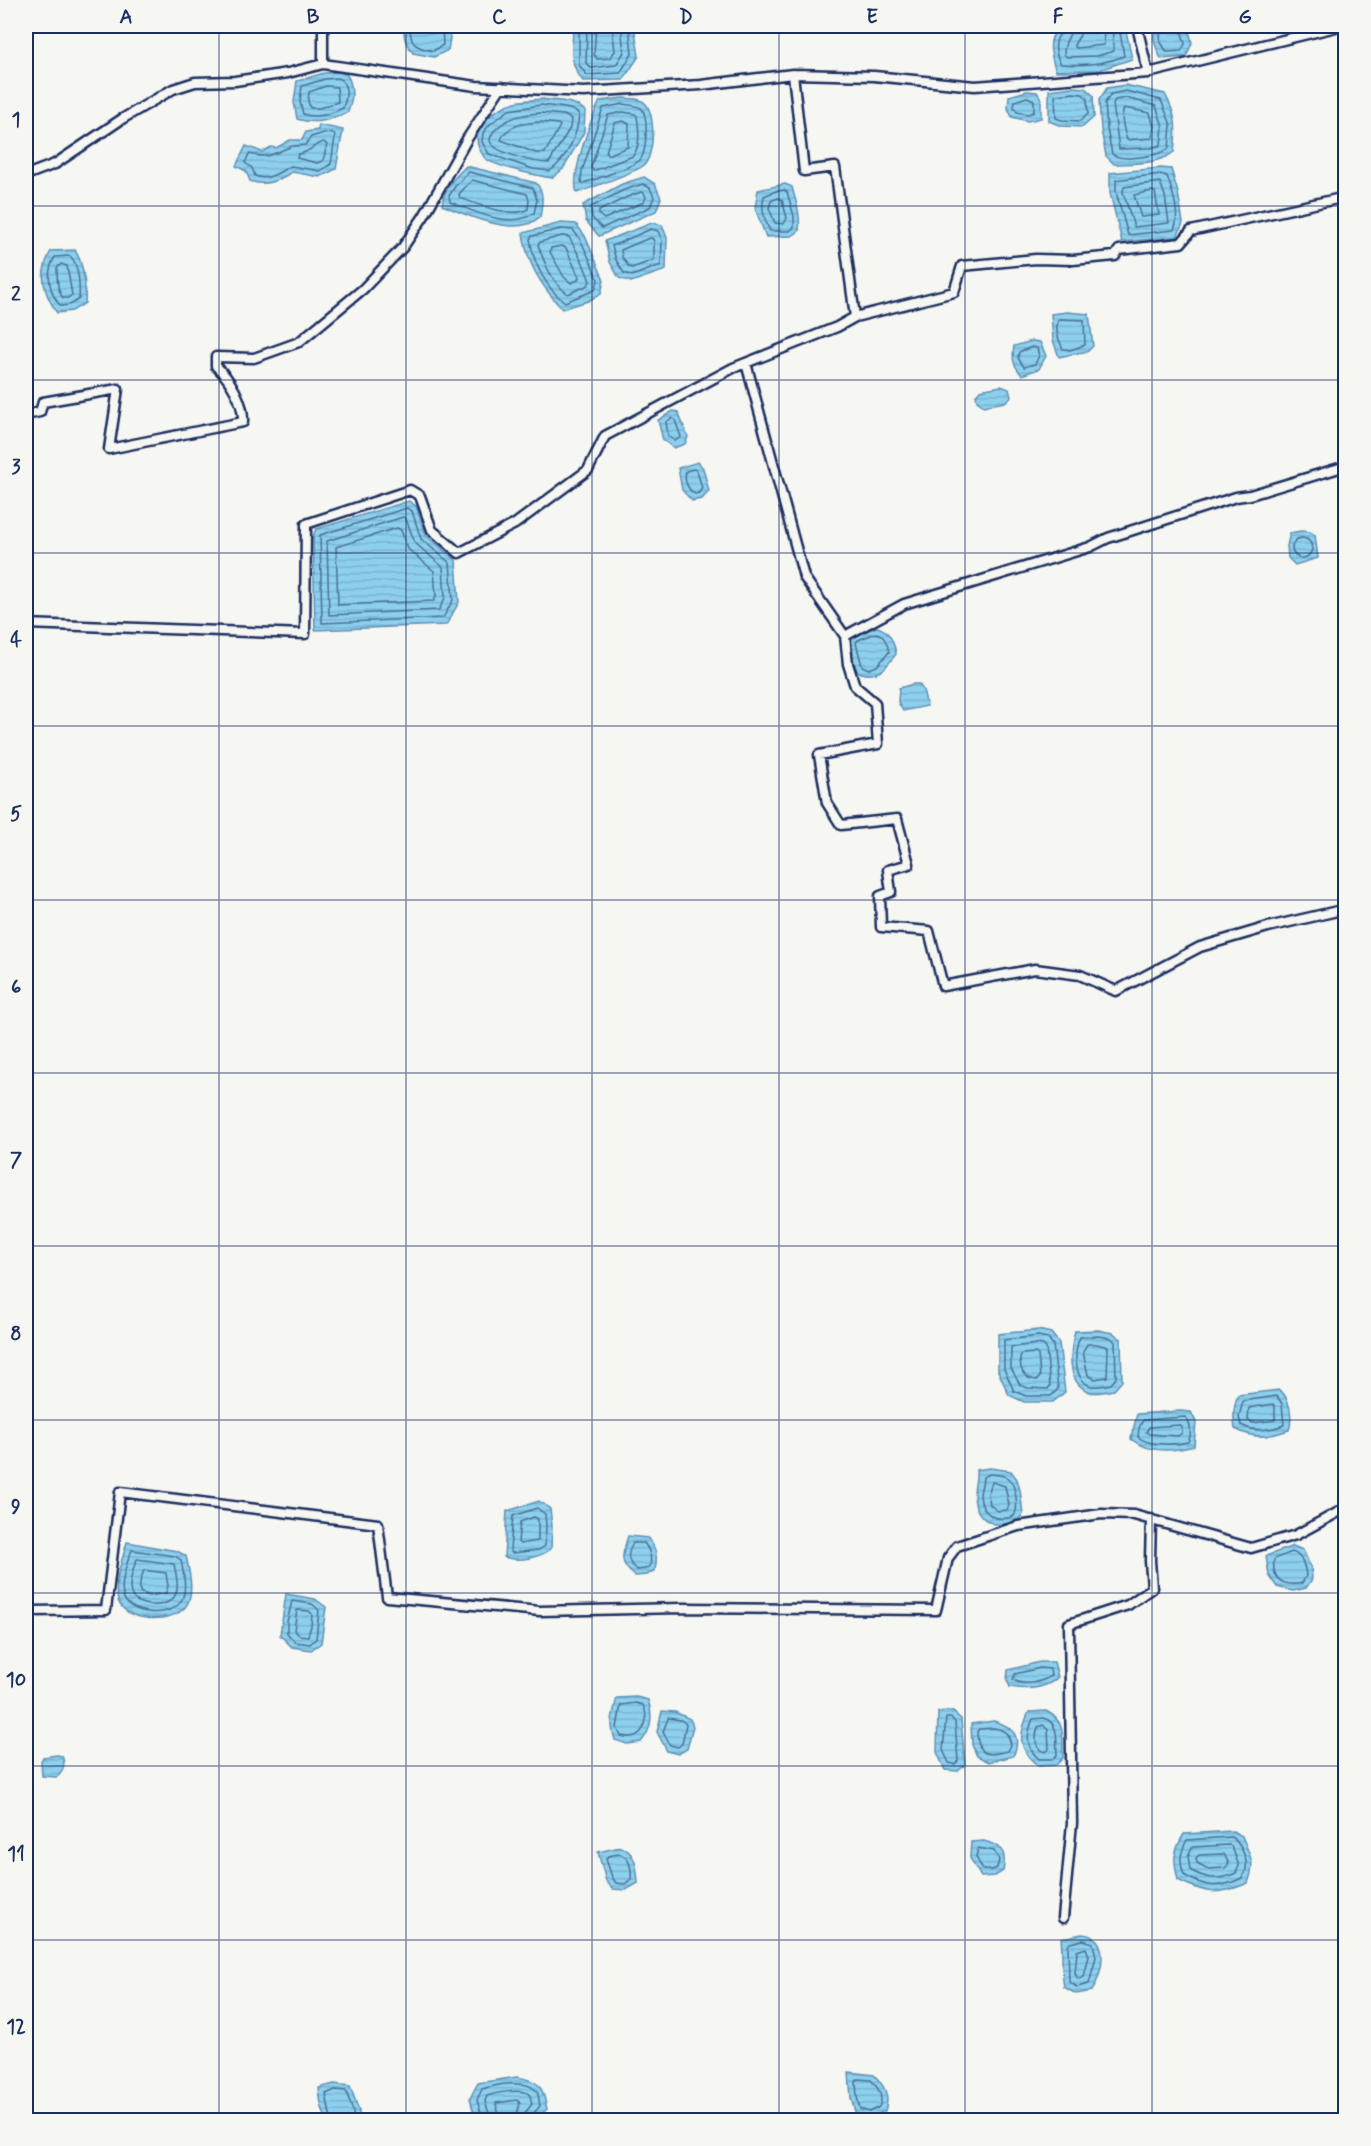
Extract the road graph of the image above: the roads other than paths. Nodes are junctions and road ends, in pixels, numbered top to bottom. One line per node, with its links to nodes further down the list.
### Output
1 (323, 26): 4 (street)
2 (1137, 26): 5 (street)
3 (1340, 26): 5 (street)
4 (323, 64): 7 (street); 8 (street)
5 (1148, 73): 6 (street)
6 (793, 74): 7 (street); 10 (street)
7 (501, 87): 12 (street)
8 (26, 175)
9 (1346, 197): 10 (street)
10 (855, 317): 11 (street)
11 (746, 363): 14 (street); 15 (street)
12 (26, 415)
13 (1346, 466): 15 (street)
14 (26, 624)
15 (845, 636): 16 (street)
16 (1346, 909)
17 (1346, 1508): 18 (street)
18 (1151, 1519): 19 (street); 20 (street)
19 (26, 1606)
20 (1063, 1918)

